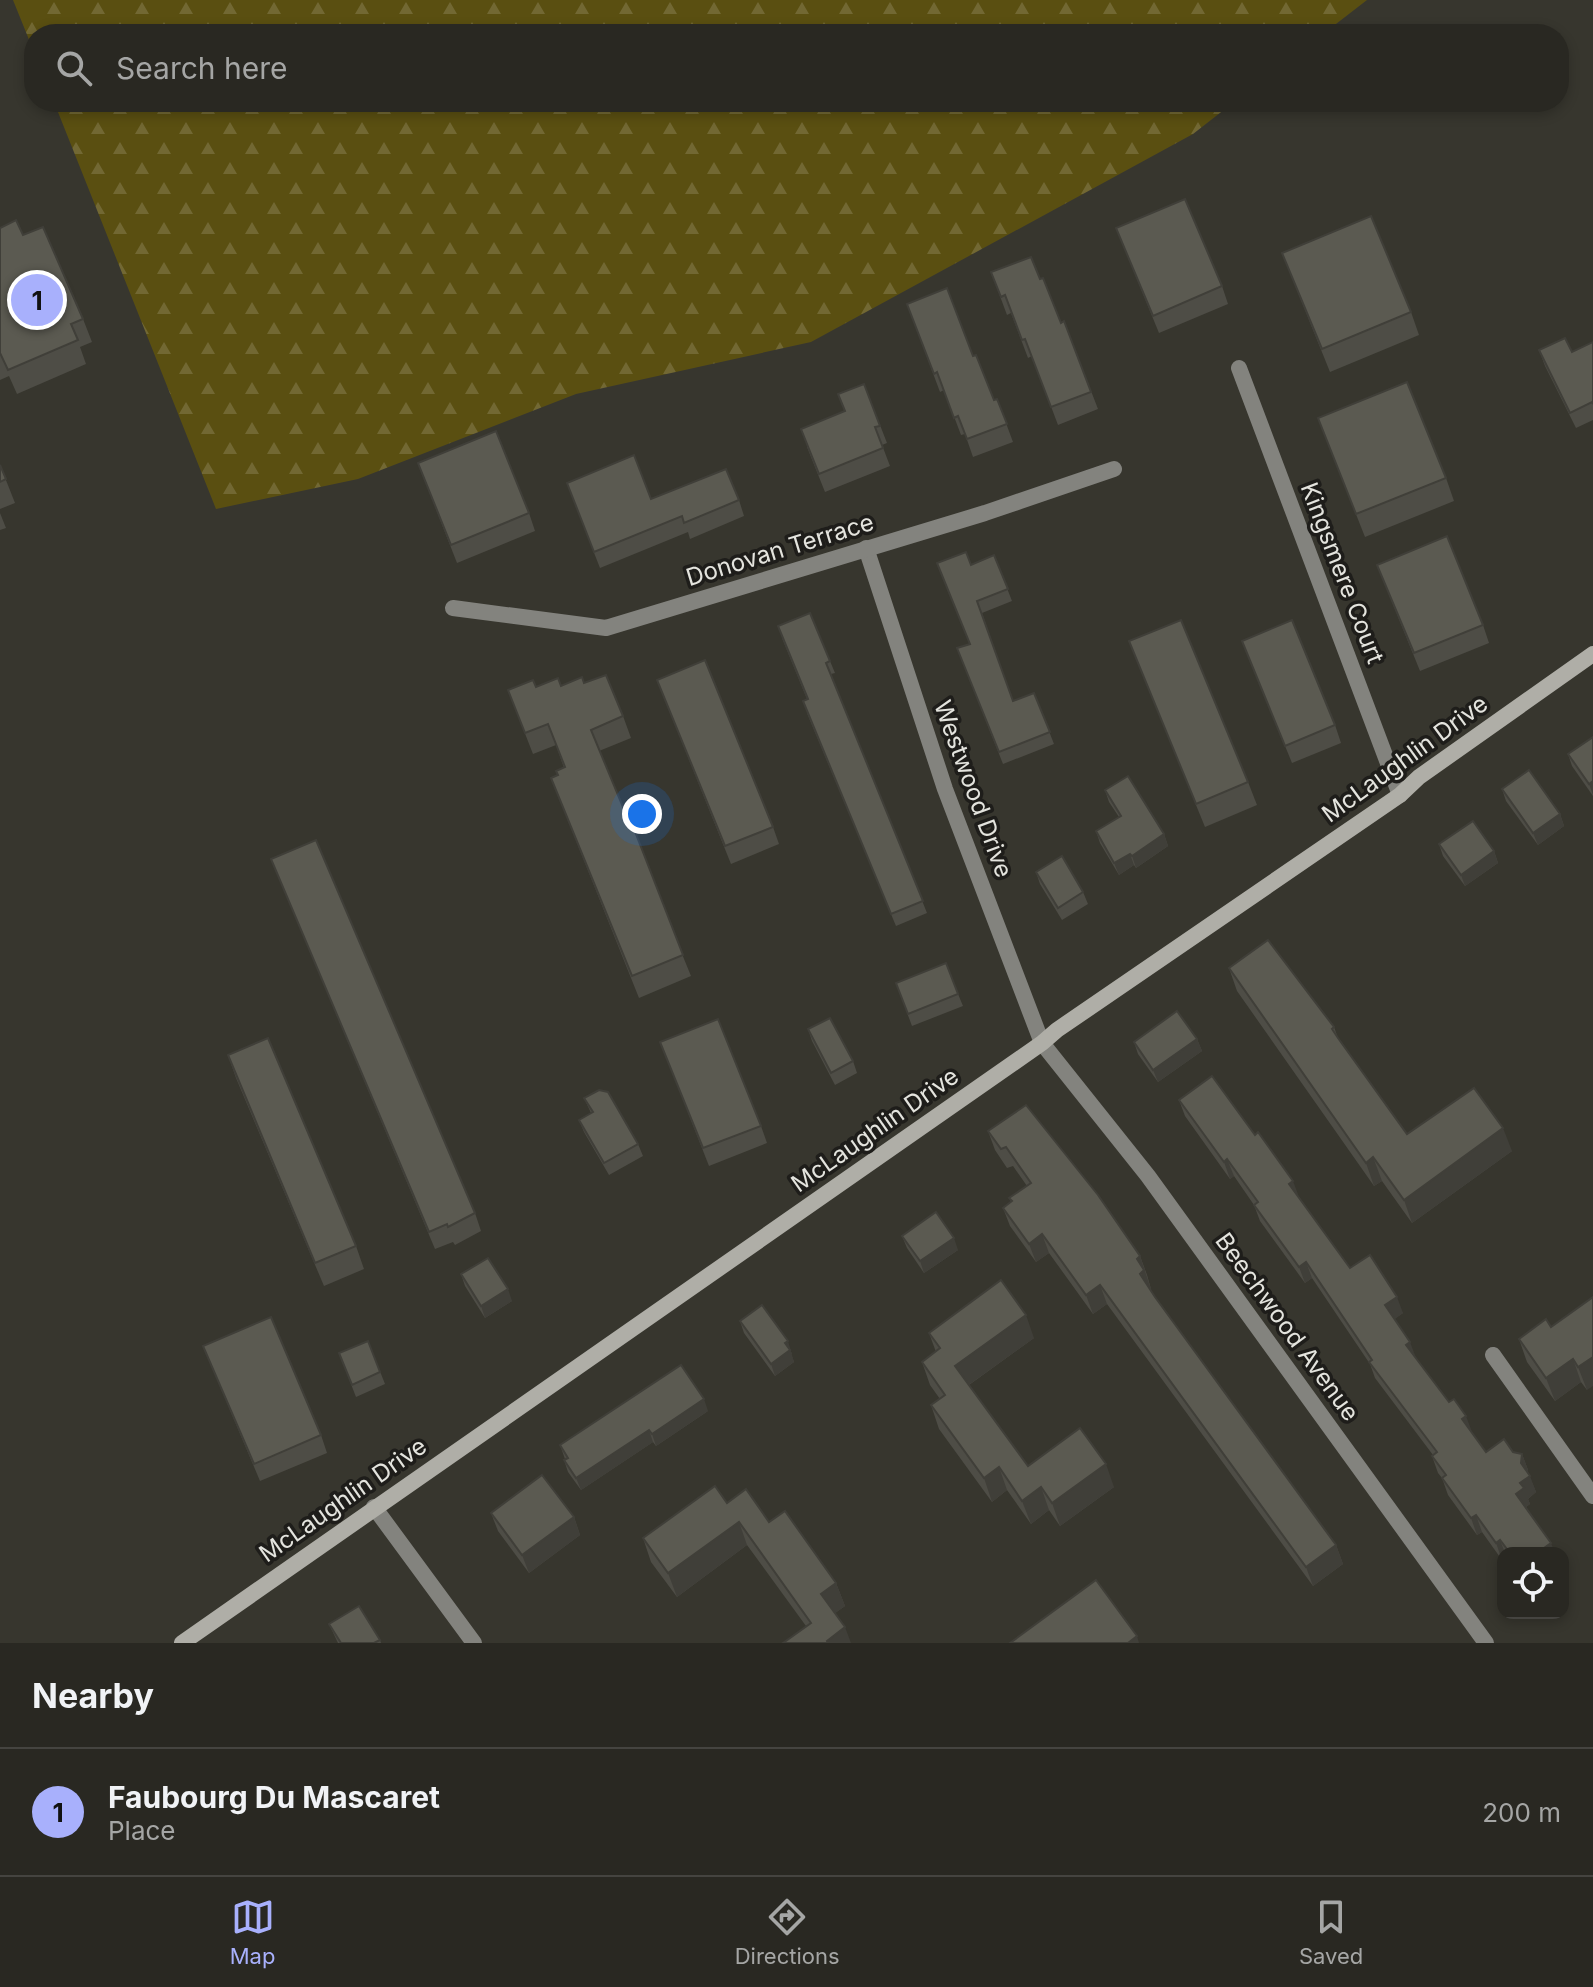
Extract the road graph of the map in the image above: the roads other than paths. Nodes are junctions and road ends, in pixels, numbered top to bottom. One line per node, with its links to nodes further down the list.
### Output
1 (1239, 368): 6 (street, Kingsmere Court)
2 (1114, 469): 3 (street, Donovan Terrace)
3 (866, 548): 4 (street, Donovan Terrace); 7 (street, Westwood Drive)
4 (453, 608)
5 (1593, 654): 6 (main road, McLaughlin Drive)
6 (1400, 795): 7 (main road, McLaughlin Drive)
7 (1042, 1043): 10 (main road, McLaughlin Drive); 13 (street, Beechwood Avenue)
8 (1493, 1355): 9 (street)
9 (1593, 1496)
10 (374, 1507): 11 (main road, McLaughlin Drive); 12 (street)
11 (182, 1643)
12 (474, 1643)
13 (1486, 1643)

